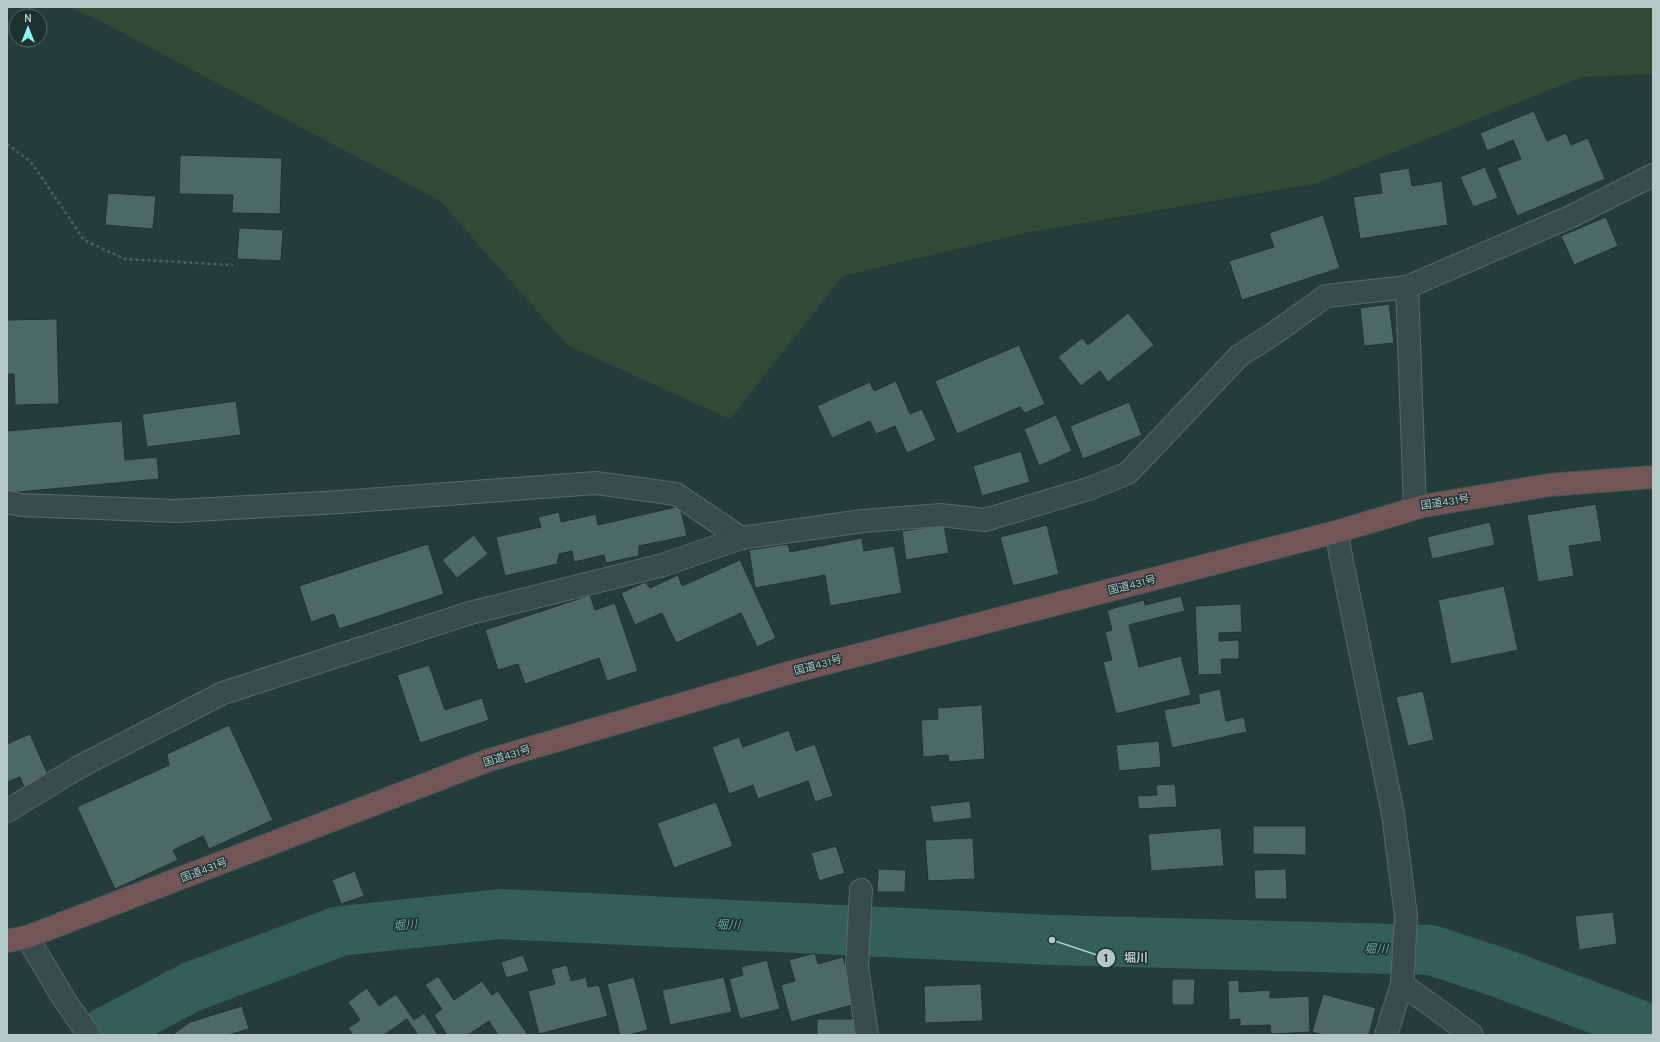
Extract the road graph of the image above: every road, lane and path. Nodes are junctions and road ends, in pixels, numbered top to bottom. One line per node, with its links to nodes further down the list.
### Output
1 (7, 144): 3 (path)
2 (1653, 175): 4 (street)
3 (233, 265)
4 (1407, 287): 7 (street); 9 (street)
5 (1653, 477): 7 (highway, 国道431号)
6 (7, 502): 9 (street)
7 (1415, 507): 8 (highway, 国道431号)
8 (1336, 532): 12 (highway, 国道431号); 13 (street)
9 (741, 538): 10 (street)
10 (7, 812)
11 (862, 890): 15 (street)
12 (17, 939): 14 (street)
13 (1402, 981): 16 (street); 17 (street)
14 (89, 1035)
15 (867, 1035)
16 (1386, 1035)
17 (1472, 1035)

